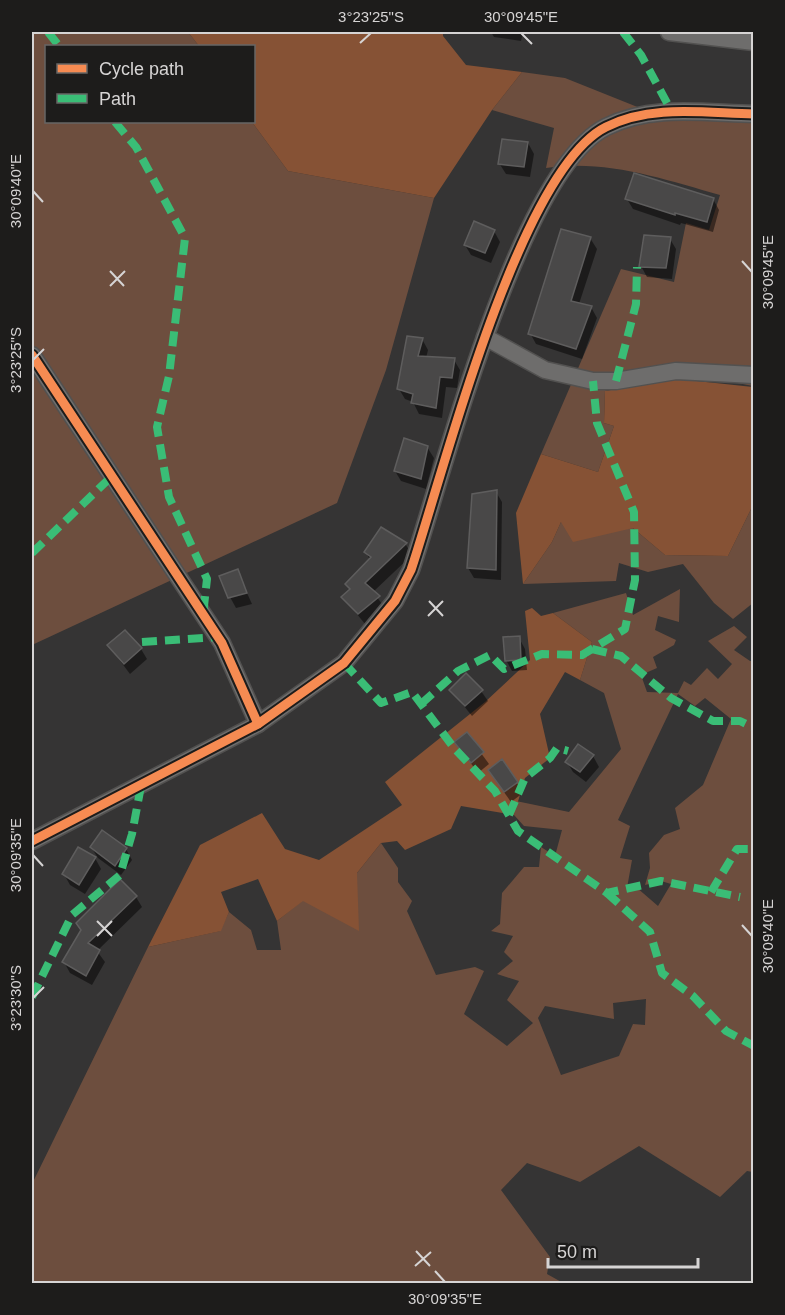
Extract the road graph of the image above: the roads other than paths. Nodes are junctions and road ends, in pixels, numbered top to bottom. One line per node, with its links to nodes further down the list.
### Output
1 (669, 32): 2 (street)
2 (753, 42)
3 (753, 114): 4 (street)
4 (485, 337): 6 (street); 7 (street)
5 (32, 354): 7 (street)
6 (753, 375)
7 (258, 724): 8 (street)
8 (32, 841)

